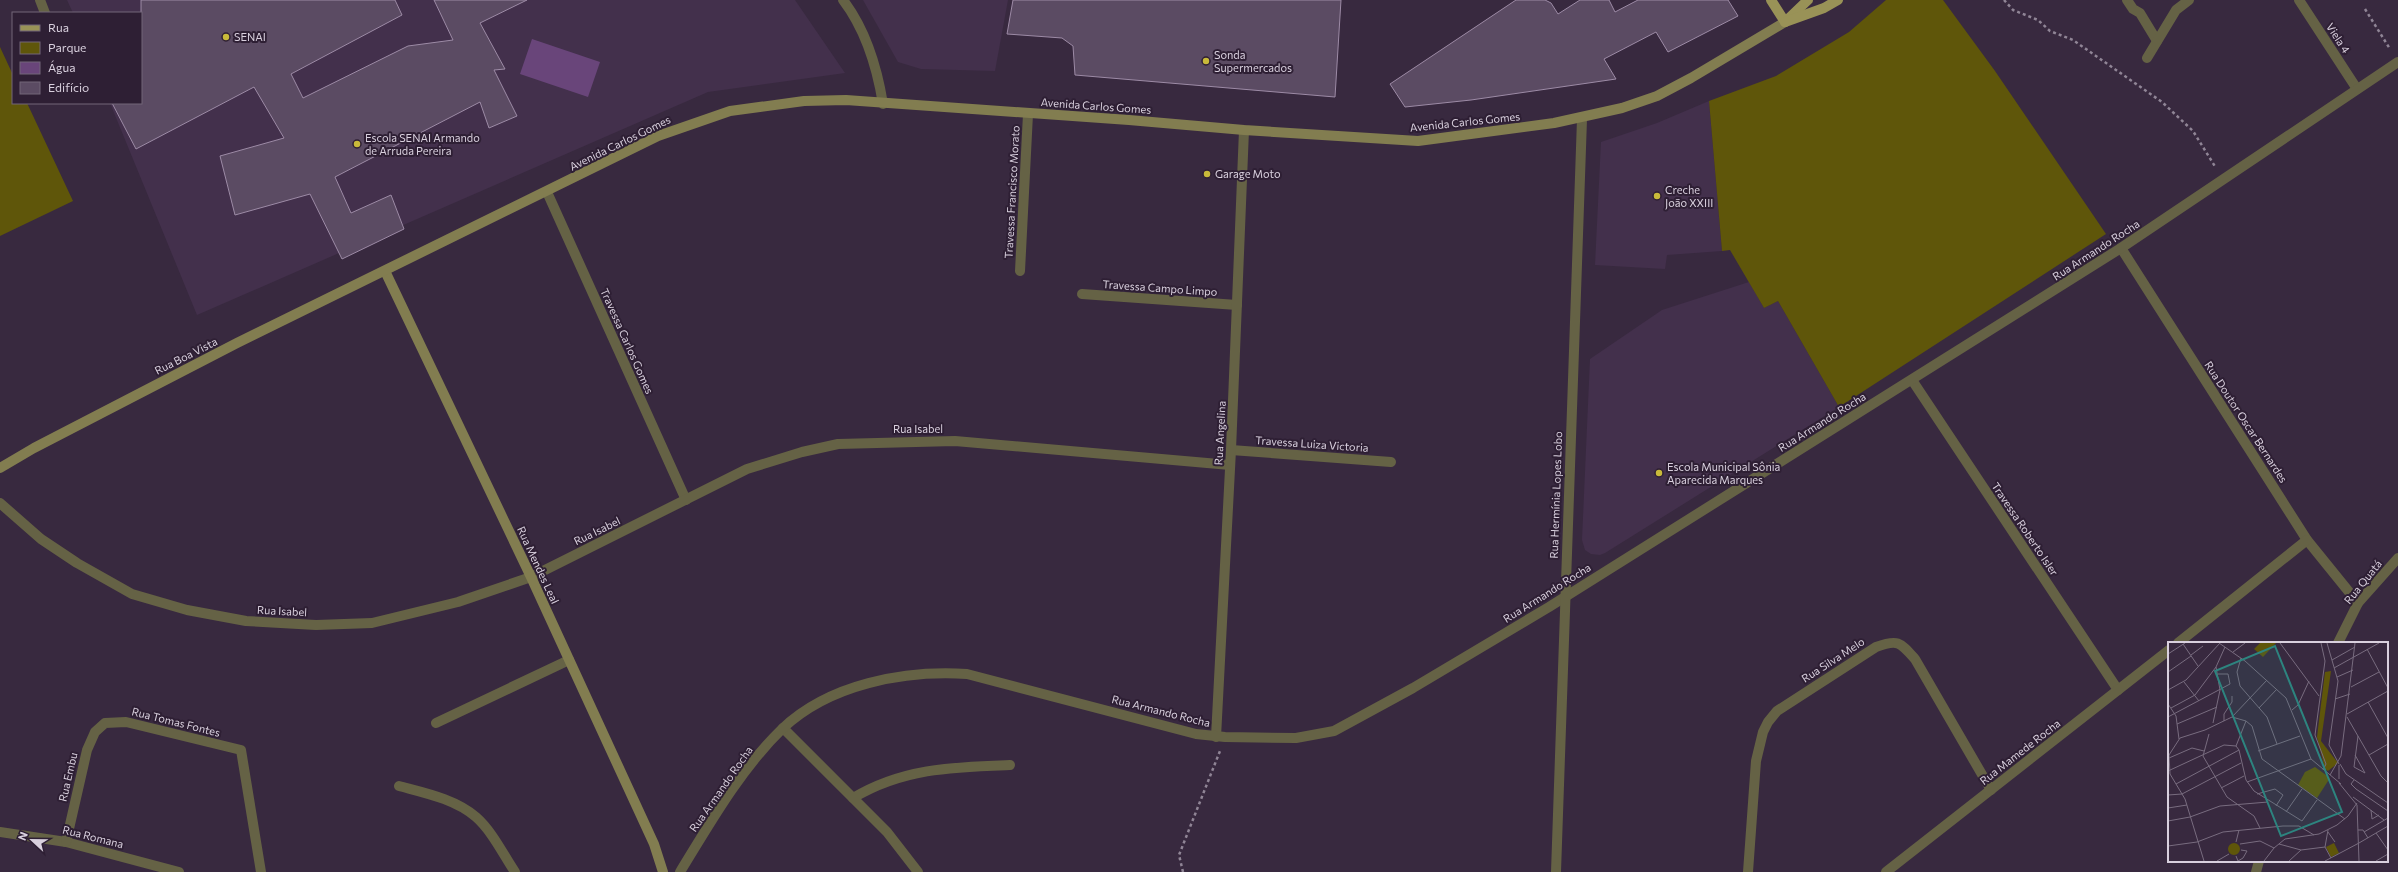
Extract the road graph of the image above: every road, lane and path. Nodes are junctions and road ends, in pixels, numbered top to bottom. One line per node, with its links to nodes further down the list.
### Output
1 (40, 0): 11 (street)
2 (843, 0): 17 (street)
3 (1771, 0): 12 (main road)
4 (1808, 0): 12 (main road, Avenida Carlos Gomes)
5 (1838, 0): 12 (main road)
6 (2004, 0): 21 (path)
7 (2127, 0): 13 (street)
8 (2189, 0): 13 (street)
9 (2299, 0): 16 (street, Viela 4)
10 (2365, 9): 15 (path)
11 (46, 12)
12 (1785, 22): 19 (main road, Avenida Carlos Gomes)
13 (2157, 41): 14 (street)
14 (2147, 58)
15 (2396, 59): 16 (street, Rua Armando Rocha)
16 (2357, 89): 21 (street, Rua Armando Rocha)
17 (883, 104): 18 (main road, Avenida Carlos Gomes); 22 (main road, Avenida Carlos Gomes)
18 (1028, 114): 20 (main road, Avenida Carlos Gomes); 25 (street, Travessa Francisco Morato)
19 (1582, 119): 20 (main road, Avenida Carlos Gomes); 38 (street, Rua Hermínia Lopes Lobo)
20 (1244, 130): 27 (street, Rua Angelina)
21 (2224, 180): 23 (street, Rua Armando Rocha)
22 (547, 192): 24 (main road, Avenida Carlos Gomes); 33 (street, Travessa Carlos Gomes)
23 (2121, 248): 28 (street, Rua Armando Rocha); 35 (street, Rua Doutor Oscar Bernardes)
24 (385, 271): 32 (main road, Rua Boa Vista); 37 (main road, Rua Mendes Leal)
25 (1020, 271)
26 (1082, 294): 27 (street, Travessa Campo Limpo)
27 (1237, 305): 29 (street, Rua Angelina)
28 (1912, 380): 38 (street, Rua Armando Rocha); 44 (street, Travessa Roberto Isler)
29 (1231, 450): 30 (street, Travessa Luiza Victoria); 31 (street, Rua Angelina)
30 (1390, 462)
31 (1230, 465): 33 (street, Rua Isabel); 48 (street, Rua Angelina)
32 (0, 468)
33 (686, 500): 37 (street, Rua Isabel)
34 (0, 503): 37 (street, Rua Isabel)
35 (2308, 540): 39 (street, Rua Doutor Oscar Bernardes); 40 (street)
36 (2398, 558): 39 (street, Rua Quatá)
37 (531, 577): 43 (main road, Rua Mendes Leal)
38 (1564, 597): 48 (street, Rua Armando Rocha); 64 (street, Rua Hermínia Lopes Lobo)
39 (2358, 603): 41 (street, Rua Quatá)
40 (2179, 642)
41 (2338, 642)
42 (2168, 651): 44 (street, Rua Mamede Rocha)
43 (569, 660): 46 (street); 60 (main road, Rua Mendes Leal)
44 (2118, 690): 51 (street, Rua Mamede Rocha)
45 (105, 723): 54 (street, Rua Embu); 58 (street, Rua Tomas Fontes)
46 (436, 723)
47 (783, 728): 48 (street, Rua Armando Rocha); 52 (street); 61 (street, Rua Armando Rocha)
48 (1221, 737): 63 (path)
49 (1010, 765): 52 (street)
50 (399, 786): 59 (street)
51 (1991, 790): 55 (street, Rua Mamede Rocha); 65 (street, Rua Silva Melo)
52 (853, 798): 62 (street)
53 (0, 832): 54 (street, Rua Romana)
54 (66, 842): 57 (street, Rua Romana)
55 (1903, 860): 66 (street, Rua Mamede Rocha); 67 (street)
56 (2259, 862): 68 (street)
57 (179, 872)
58 (261, 872)
59 (515, 872)
60 (663, 872)
61 (680, 872)
62 (918, 872)
63 (1183, 872)
64 (1556, 872)
65 (1748, 872)
66 (1886, 872)
67 (1900, 872)
68 (2256, 872)

